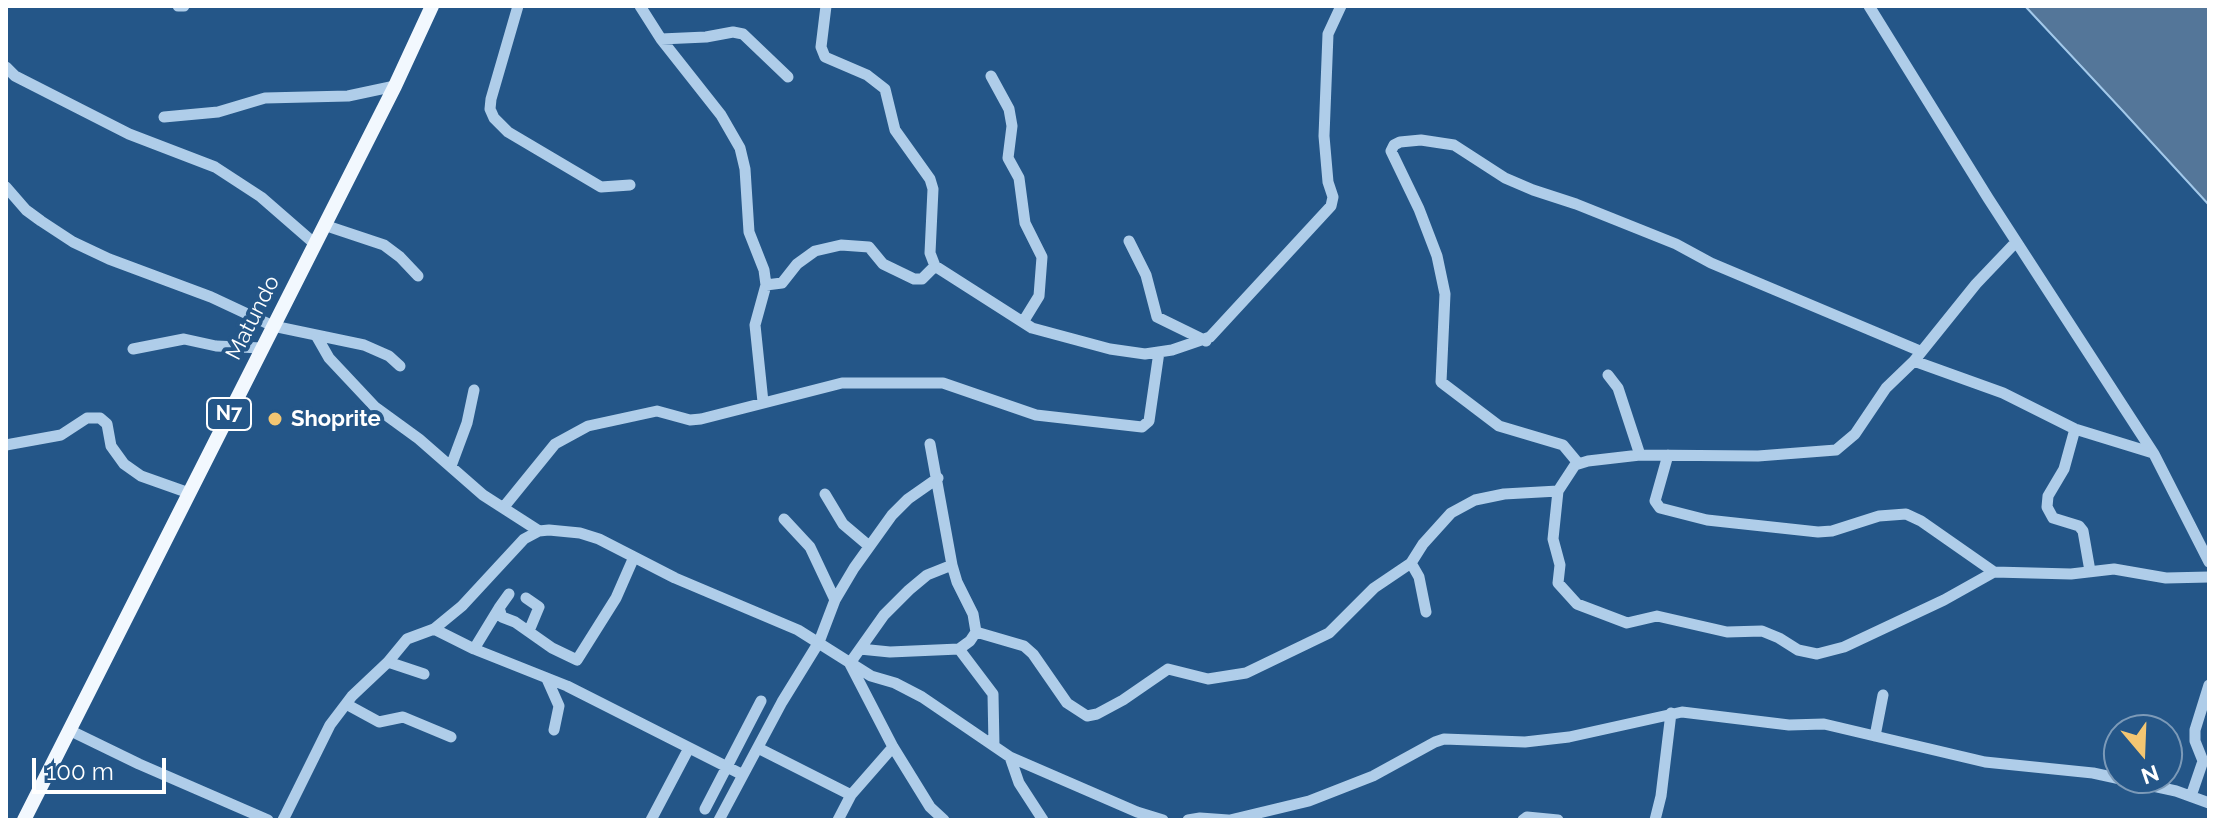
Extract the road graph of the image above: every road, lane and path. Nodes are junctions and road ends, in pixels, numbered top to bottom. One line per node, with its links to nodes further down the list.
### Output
1 (178, 6): 2 (street)
2 (184, 6)
3 (518, 6): 15 (street)
4 (640, 6): 9 (street)
5 (826, 6): 21 (street)
6 (1341, 6): 27 (street)
7 (1869, 6): 19 (street)
8 (431, 7): 13 (main road, Matundo / N7)
9 (661, 39): 12 (street); 23 (street)
10 (6, 67): 20 (street)
11 (991, 76): 24 (street)
12 (788, 77)
13 (395, 86): 14 (street); 17 (main road, Matundo / N7)
14 (164, 117)
15 (630, 185)
16 (6, 187): 25 (street)
17 (324, 225): 20 (main road, Matundo / N7); 22 (street)
18 (1129, 241): 27 (street)
19 (2016, 242): 31 (street); 39 (street)
20 (315, 244): 25 (main road, Matundo / N7)
21 (935, 266): 23 (street); 24 (street)
22 (418, 276)
23 (766, 285): 35 (street)
24 (1023, 322): 30 (street)
25 (273, 326): 26 (street); 28 (main road, Matundo / N7)
26 (317, 337): 32 (street); 43 (street)
27 (1206, 341): 30 (street)
28 (262, 348): 29 (street); 46 (main road, Matundo / N7)
29 (133, 349)
30 (1159, 352): 35 (street)
31 (1917, 356): 36 (street); 41 (street); 42 (street)
32 (400, 366)
33 (1608, 375): 40 (street)
34 (474, 390): 43 (street)
35 (763, 402): 48 (street)
36 (2075, 429): 39 (street); 56 (street)
37 (930, 444): 44 (street)
38 (6, 445): 46 (street)
39 (2154, 454): 53 (street)
40 (1640, 455): 41 (street); 42 (street)
41 (1668, 455): 57 (street)
42 (1578, 463): 45 (street)
43 (451, 466): 48 (street)
44 (938, 478): 51 (street); 55 (street)
45 (1558, 491): 54 (street); 57 (street)
46 (189, 493): 80 (main road, Matundo / N7)
47 (825, 494): 51 (street)
48 (503, 508): 50 (street)
49 (784, 519): 61 (street)
50 (539, 531): 52 (street); 64 (street)
51 (869, 546): 61 (street)
52 (634, 557): 65 (street); 67 (street)
53 (2209, 562)
54 (1411, 563): 63 (street); 66 (street)
55 (952, 565): 66 (street); 69 (street)
56 (2090, 571): 57 (street); 58 (street)
57 (1994, 572)
58 (2209, 577)
59 (509, 594): 62 (street)
60 (526, 598): 65 (street)
61 (835, 600): 67 (street)
62 (499, 608): 65 (street); 68 (street)
63 (1426, 612)
64 (434, 629): 68 (street); 71 (street)
65 (529, 631)
66 (976, 632): 70 (street)
67 (819, 642): 72 (street); 87 (street)
68 (474, 649): 74 (street)
69 (860, 649): 70 (street); 72 (street)
70 (959, 649): 84 (street)
71 (388, 662): 73 (street); 78 (street)
72 (850, 663): 84 (street); 85 (street)
73 (424, 674)
74 (547, 679): 81 (street); 86 (street)
75 (2209, 685): 92 (street)
76 (1883, 695): 82 (street)
77 (761, 701): 89 (street)
78 (346, 704): 83 (street); 98 (street)
79 (1671, 713): 82 (street); 105 (street); 108 (street)
80 (69, 730): 96 (main road, Matundo / N7); 97 (street)
81 (554, 730)
82 (1875, 736): 92 (street)
83 (451, 737)
84 (994, 746): 88 (street)
85 (893, 747): 91 (street); 101 (street)
86 (689, 748): 89 (street); 99 (street)
87 (758, 748): 90 (street); 91 (street)
88 (1010, 757): 102 (street); 103 (street)
89 (728, 767): 90 (street); 94 (street)
90 (743, 775): 95 (street)
91 (851, 795): 100 (street)
92 (2191, 796): 93 (street)
93 (2209, 803)
94 (705, 809)
95 (724, 818)
96 (24, 820)
97 (268, 820)
98 (283, 820)
99 (651, 820)
100 (838, 820)
101 (944, 820)
102 (1043, 820)
103 (1163, 820)
104 (1188, 820): 105 (street)
105 (1229, 820)
106 (1523, 820): 107 (street)
107 (1558, 820)
108 (1655, 820)

